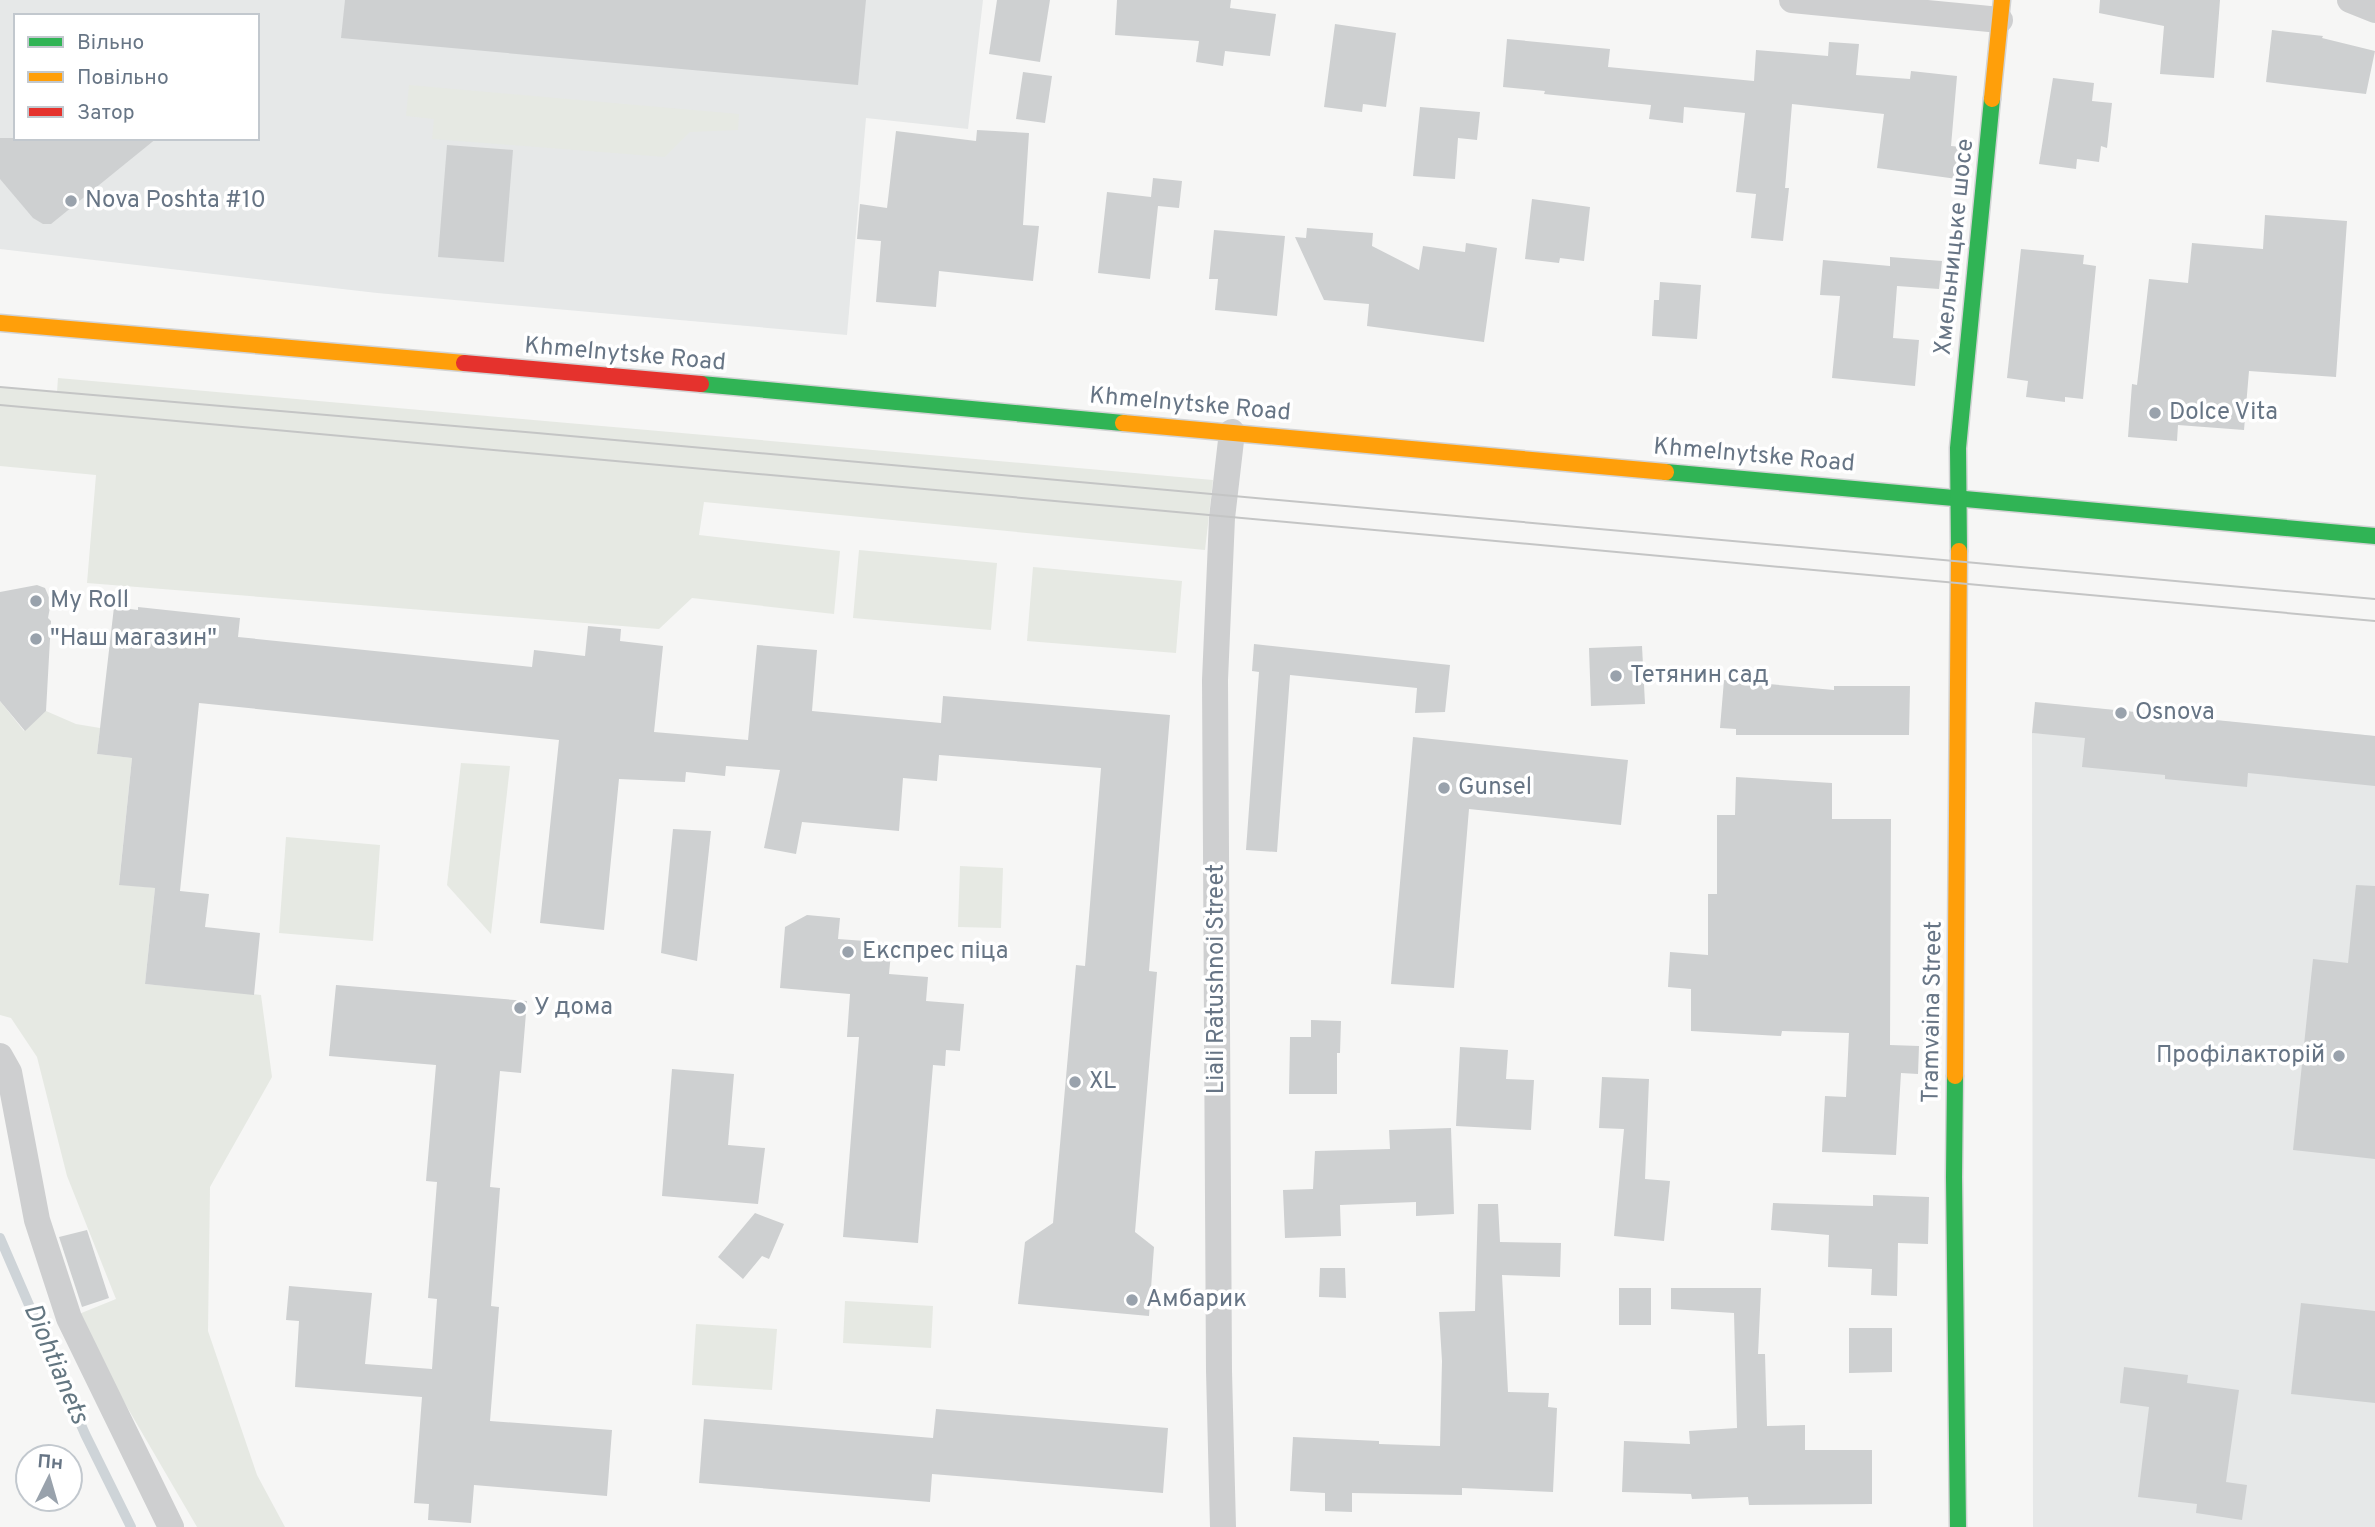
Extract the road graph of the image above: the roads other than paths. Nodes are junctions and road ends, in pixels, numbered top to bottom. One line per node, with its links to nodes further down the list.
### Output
1 (1792, 0): 3 (street)
2 (2350, 0): 4 (street)
3 (2001, 10): 7 (main road, Хмельницьке шосе)
4 (2375, 10)
5 (0, 323): 6 (main road, Khmelnytske Road)
6 (1232, 432): 7 (main road, Khmelnytske Road); 11 (street, Liali Ratushnoi Street)
7 (1959, 498): 8 (main road, Khmelnytske Road); 12 (main road, Tramvaina Street)
8 (2375, 536)
9 (0, 1056): 10 (street)
10 (171, 1527)
11 (1223, 1527)
12 (1958, 1527)

